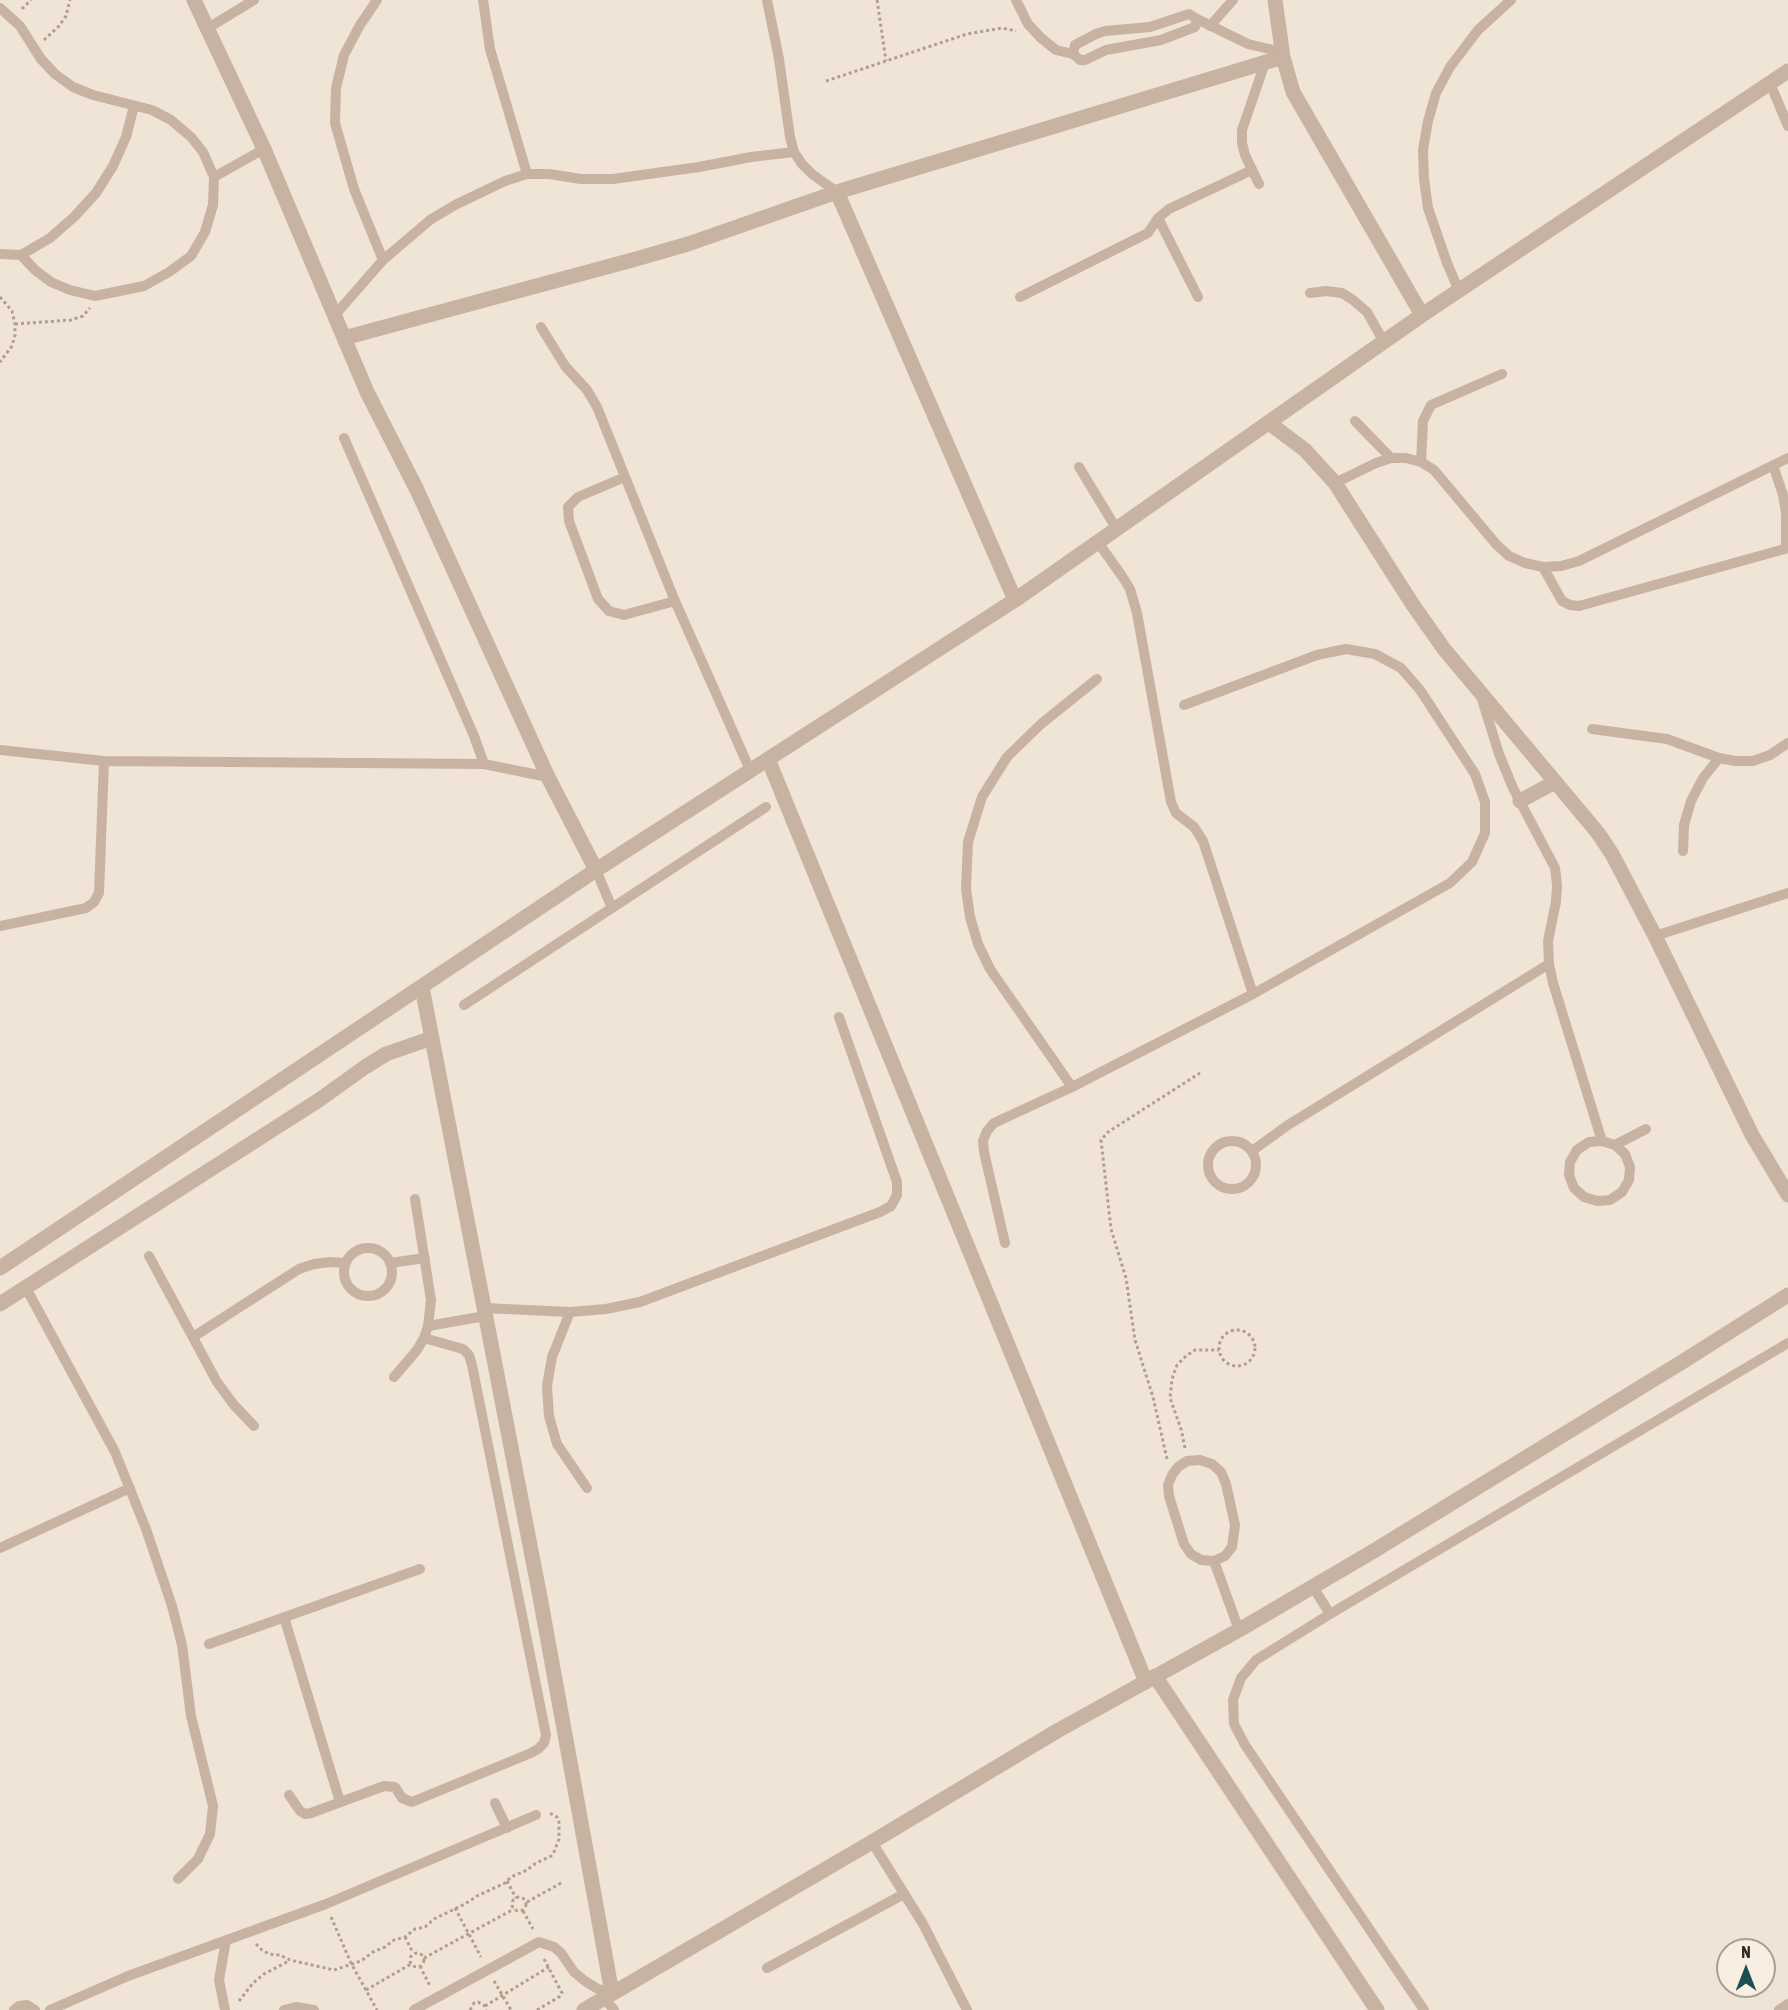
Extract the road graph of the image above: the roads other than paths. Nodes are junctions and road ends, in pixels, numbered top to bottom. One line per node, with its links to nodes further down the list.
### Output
1 (194, 0): 13 (street)
2 (254, 0): 13 (lane)
3 (377, 0): 31 (lane)
4 (483, 0): 24 (lane)
5 (766, 0): 22 (lane)
6 (1016, 0): 14 (lane)
7 (1233, 0): 12 (lane)
8 (1275, 0): 15 (street)
9 (1511, 0): 32 (lane)
10 (0, 8): 19 (lane)
11 (1197, 19): 12 (lane); 14 (lane); 14 (lane)
12 (1210, 26): 15 (lane)
13 (207, 28): 21 (street)
14 (1073, 54)
15 (1283, 55): 16 (street); 37 (street)
16 (1265, 63): 23 (lane); 27 (street)
17 (1788, 71): 18 (street)
18 (1770, 83): 20 (lane); 32 (street)
19 (134, 105): 25 (lane); 30 (lane)
20 (1788, 126)
21 (264, 149): 25 (lane); 36 (street)
22 (794, 152): 24 (lane); 27 (lane)
23 (1252, 170): 26 (lane); 28 (lane)
24 (526, 174): 31 (lane)
25 (214, 177): 30 (lane)
26 (1259, 184)
27 (837, 192): 39 (street); 56 (street)
28 (1158, 218): 34 (lane); 35 (lane)
29 (0, 254): 30 (lane)
30 (21, 255)
31 (384, 260): 36 (lane)
32 (1459, 291): 37 (street)
33 (1310, 293): 40 (lane)
34 (1020, 297)
35 (1198, 297)
36 (335, 315): 39 (street)
37 (1422, 315): 40 (street)
38 (542, 327): 50 (lane)
39 (344, 338): 69 (street)
40 (1384, 342): 43 (street)
41 (1502, 374): 47 (lane)
42 (1355, 421): 45 (lane)
43 (1269, 423): 51 (street); 52 (street)
44 (344, 438): 67 (lane)
45 (1390, 458): 47 (lane); 51 (lane)
46 (1788, 458): 48 (lane)
47 (1421, 462): 55 (lane)
48 (1773, 465): 54 (lane); 55 (lane)
49 (1079, 467): 52 (lane)
50 (625, 477): 57 (lane); 57 (lane)
51 (1335, 483): 59 (street)
52 (1116, 528): 53 (street)
53 (1097, 541): 56 (street); 81 (lane)
54 (1787, 548): 55 (lane)
55 (1543, 567)
56 (1015, 600): 65 (street)
57 (675, 602): 68 (lane)
58 (1097, 679): 85 (lane)
59 (1479, 690): 70 (street); 71 (lane)
60 (1184, 705): 81 (lane)
61 (1592, 729): 64 (lane)
62 (1788, 743): 64 (lane)
63 (0, 750): 66 (lane)
64 (1719, 758): 73 (lane)
65 (768, 759): 68 (street); 119 (street)
66 (104, 761): 67 (lane); 77 (lane)
67 (484, 764): 69 (lane)
68 (750, 770): 74 (street)
69 (548, 777): 74 (street)
70 (1555, 782): 71 (street); 78 (street)
71 (1520, 801): 79 (lane)
72 (766, 807): 76 (lane)
73 (1683, 851)
74 (596, 870): 76 (lane); 80 (street)
75 (1788, 893): 78 (lane)
76 (612, 908): 82 (lane)
77 (0, 926)
78 (1655, 936): 90 (street)
79 (1549, 964): 87 (lane); 89 (lane)
80 (422, 987): 84 (street); 97 (street)
81 (1253, 994): 85 (lane)
82 (464, 1005)
83 (839, 1017): 102 (lane)
84 (432, 1038): 98 (street); 101 (street)
85 (1072, 1086): 92 (lane)
86 (1646, 1129): 88 (lane)
87 (1602, 1141): 88 (lane); 88 (lane)
88 (1615, 1145)
89 (1252, 1151): 89 (lane)
90 (1788, 1195)
91 (415, 1199): 94 (lane)
92 (1005, 1243)
93 (149, 1256): 104 (lane)
94 (425, 1258): 96 (lane); 103 (lane)
95 (345, 1263): 96 (lane); 96 (lane); 104 (lane)
96 (390, 1263)
97 (0, 1268)
98 (26, 1288): 100 (street); 109 (lane)
99 (1788, 1295): 114 (street)
100 (0, 1304)
101 (485, 1312): 102 (lane); 103 (lane); 130 (street)
102 (570, 1312): 110 (lane)
103 (428, 1326): 105 (lane)
104 (193, 1337): 108 (lane)
105 (424, 1338): 107 (lane); 121 (lane)
106 (1788, 1343): 115 (lane)
107 (394, 1377)
108 (254, 1426)
109 (130, 1488): 111 (lane); 126 (lane)
110 (586, 1488)
111 (0, 1548)
112 (1214, 1561): 112 (lane); 117 (lane)
113 (420, 1569): 116 (lane)
114 (1312, 1587): 115 (lane); 117 (street)
115 (1330, 1614): 143 (lane)
116 (284, 1617): 118 (lane); 121 (lane)
117 (1239, 1630): 119 (street)
118 (209, 1644)
119 (1151, 1679): 125 (street); 142 (street)
120 (289, 1795): 121 (lane)
121 (340, 1802)
122 (495, 1803): 124 (lane)
123 (536, 1815): 124 (lane)
124 (507, 1828): 128 (lane)
125 (872, 1842): 127 (lane); 130 (street)
126 (178, 1879)
127 (904, 1894): 129 (lane); 141 (lane)
128 (225, 1940): 132 (lane); 135 (lane)
129 (767, 1968)
130 (608, 1995): 138 (lane); 139 (street); 140 (lane)
131 (1788, 2004): 144 (lane)
132 (230, 2008)
133 (14, 2010): 134 (lane)
134 (35, 2010)
135 (50, 2010)
136 (284, 2010): 137 (lane)
137 (314, 2010)
138 (414, 2010)
139 (584, 2010)
140 (614, 2010)
141 (967, 2010)
142 (1377, 2010)
143 (1424, 2010)
144 (1779, 2010)

